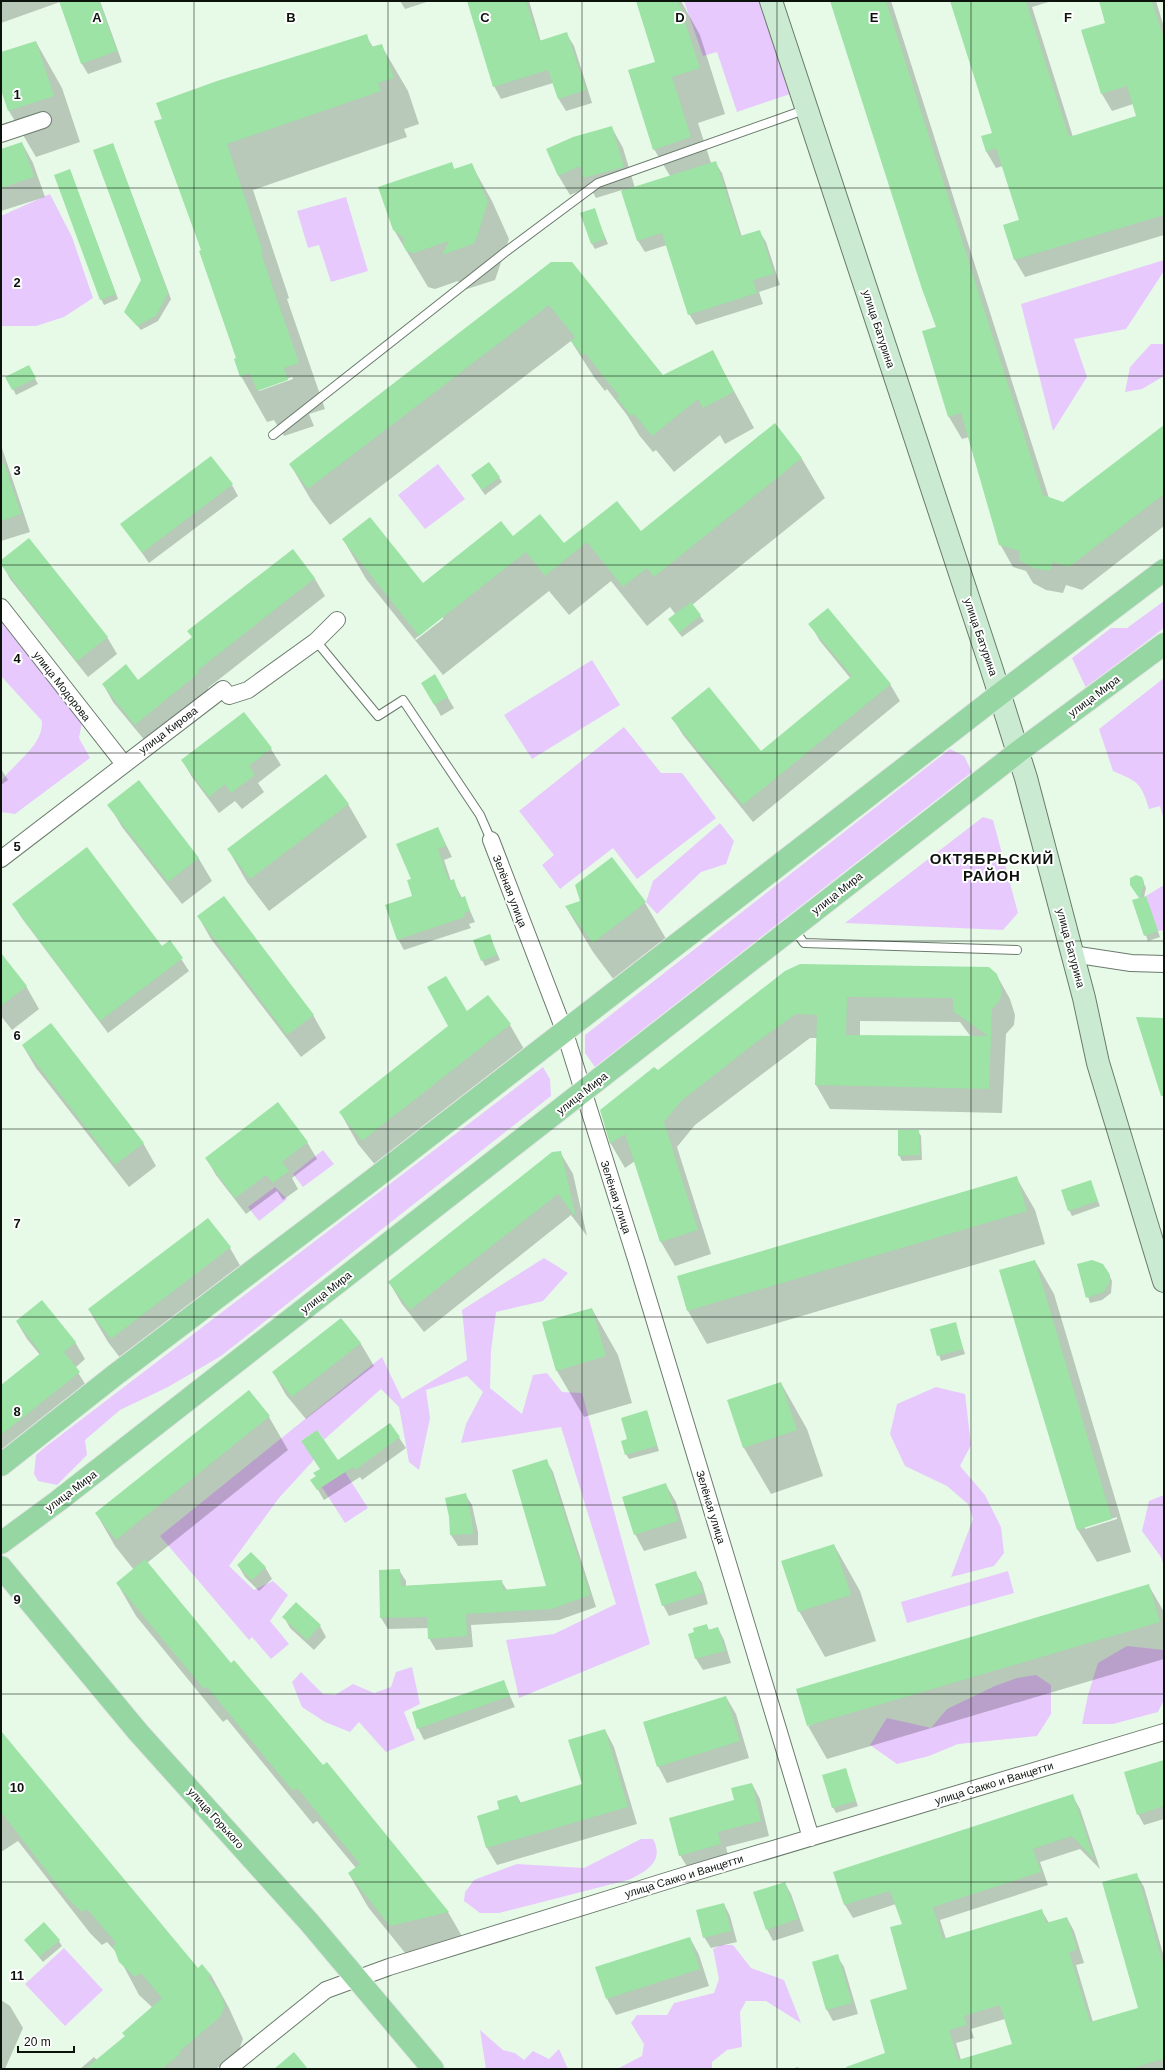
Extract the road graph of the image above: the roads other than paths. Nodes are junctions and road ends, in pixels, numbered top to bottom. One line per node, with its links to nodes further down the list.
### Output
1 (771, 1): 2 (street, улица Батурина)
2 (807, 109): 5 (lane); 11 (street, улица Батурина)
3 (43, 120): 4 (street)
4 (1, 134)
5 (273, 436)
6 (1164, 570): 11 (main road)
7 (1, 607): 13 (street, улица Модорова)
8 (337, 620): 9 (street, улица Кирова)
9 (316, 641): 13 (street, улица Кирова); 14 (lane, Зелёная улица)
10 (1164, 644): 12 (main road, улица Мира)
11 (1000, 694): 12 (street, улица Батурина); 20 (main road)
12 (1018, 752): 16 (main road, улица Мира); 18 (street, улица Батурина)
13 (124, 764): 15 (street, улица Кирова)
14 (491, 840): 20 (street, Зелёная улица)
15 (1, 859)
16 (793, 928): 17 (lane); 21 (main road, улица Мира)
17 (1017, 950)
18 (1072, 954): 19 (street); 22 (street, улица Батурина)
19 (1164, 964)
20 (564, 1030): 21 (street, Зелёная улица); 23 (main road)
21 (583, 1092): 24 (main road, улица Мира); 27 (street, Зелёная улица)
22 (1164, 1281)
23 (1, 1465)
24 (1, 1543)
25 (1, 1567): 28 (main road, улица Горького)
26 (1164, 1732): 27 (street, улица Сакко и Ванцетти)
27 (811, 1838): 28 (street, улица Сакко и Ванцетти)
28 (357, 1978): 29 (street, улица Сакко и Ванцетти); 30 (main road, улица Горького)
29 (228, 2069)
30 (433, 2069)

